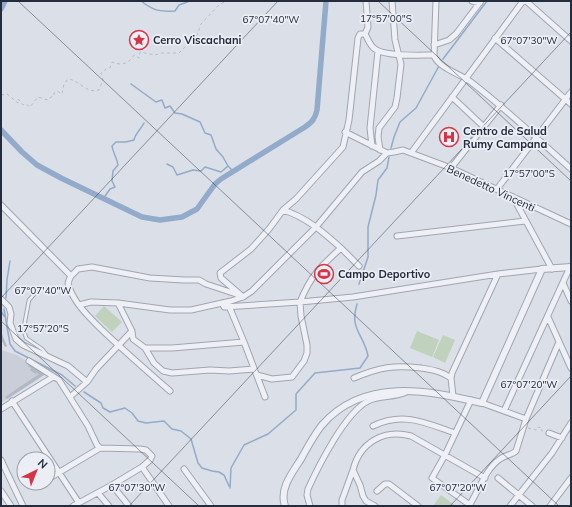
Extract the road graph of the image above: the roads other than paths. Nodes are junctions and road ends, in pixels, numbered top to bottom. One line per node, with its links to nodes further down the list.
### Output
1 (366, 1): 8 (street)
2 (392, 1): 13 (street)
3 (436, 1): 11 (street)
4 (472, 1): 7 (street)
5 (523, 1): 9 (street)
6 (526, 1): 10 (street)
7 (480, 2): 11 (street)
8 (365, 34): 12 (street); 22 (street)
9 (495, 38): 15 (street); 18 (street)
10 (571, 40)
11 (434, 45): 14 (street)
12 (378, 51): 13 (street); 24 (street)
13 (399, 54): 14 (street); 25 (street)
14 (434, 55): 15 (street)
15 (466, 78): 17 (street); 20 (street)
16 (571, 92): 18 (street)
17 (452, 97): 21 (street); 27 (street)
18 (566, 99): 19 (street); 23 (street)
19 (571, 104)
20 (501, 105): 21 (street); 23 (street)
21 (484, 127): 28 (street)
22 (345, 132): 24 (street); 33 (street)
23 (537, 137): 29 (street); 30 (street)
24 (372, 146): 25 (street)
25 (380, 150): 26 (street)
26 (387, 153): 27 (street, Benedetto Vincenti); 36 (street)
27 (411, 153): 28 (street, Benedetto Vincenti)
28 (451, 168): 30 (street, Benedetto Vincenti)
29 (571, 169)
30 (497, 189): 31 (street, Benedetto Vincenti)
31 (513, 197): 34 (street); 35 (street, Benedetto Vincenti)
32 (1, 205): 44 (street)
33 (283, 210): 36 (street); 47 (street)
34 (525, 221): 37 (street); 42 (street)
35 (571, 224)
36 (316, 227): 38 (street); 47 (street)
37 (398, 236)
38 (341, 248): 39 (street); 50 (street)
39 (360, 266)
40 (571, 267): 42 (street); 45 (street)
41 (542, 269): 42 (street); 43 (street); 77 (street)
42 (552, 269)
43 (498, 274): 50 (street); 68 (street)
44 (71, 276): 47 (street); 53 (street)
45 (564, 283): 49 (street); 55 (street)
46 (39, 289): 61 (lane)
47 (243, 297): 52 (street)
48 (1, 299): 61 (street)
49 (571, 301)
50 (300, 302): 54 (street); 65 (street)
51 (118, 303): 52 (street); 53 (street); 56 (street)
52 (222, 303): 54 (street)
53 (79, 305): 59 (street)
54 (229, 306): 57 (street)
55 (548, 317): 58 (street); 79 (street)
56 (132, 331): 59 (street); 60 (street)
57 (244, 342): 60 (street); 63 (street)
58 (559, 342): 64 (street); 80 (street)
59 (118, 345): 69 (street); 71 (street)
60 (145, 348): 63 (street)
61 (48, 357): 69 (street)
62 (29, 361): 66 (street)
63 (254, 368): 65 (street)
64 (571, 368)
65 (257, 375): 74 (street)
66 (53, 377): 73 (street); 76 (street)
67 (354, 378): 68 (street)
68 (451, 378): 72 (street)
69 (87, 382): 73 (street)
70 (408, 390): 72 (street); 111 (street); 112 (street)
71 (170, 391)
72 (453, 396): 75 (street)
73 (70, 397): 86 (street)
74 (265, 397)
75 (470, 400): 77 (street); 83 (street)
76 (12, 401): 78 (street); 92 (street)
77 (482, 403): 79 (street)
78 (1, 409)
79 (504, 411): 80 (street)
80 (526, 419): 94 (street)
81 (571, 424): 85 (street)
82 (373, 426): 83 (street)
83 (455, 433): 87 (street)
84 (549, 434): 85 (street)
85 (562, 438): 101 (street)
86 (100, 448): 89 (street); 92 (street)
87 (445, 455): 91 (street); 94 (street); 103 (street)
88 (1, 460): 105 (street)
89 (142, 467): 97 (street); 109 (street)
90 (184, 469): 110 (street)
91 (353, 470): 113 (street); 114 (street)
92 (59, 472): 93 (street); 102 (street)
93 (56, 474)
94 (484, 478): 103 (street)
95 (498, 478): 101 (street)
96 (571, 478): 118 (street)
97 (112, 485): 100 (street); 108 (street)
98 (1, 491): 104 (street)
99 (377, 491): 115 (street)
100 (98, 493): 102 (street); 107 (street)
101 (518, 495): 116 (street); 117 (street)
102 (80, 503): 106 (street)
103 (470, 505)
104 (11, 506)
105 (23, 506)
106 (73, 506)
107 (109, 506)
108 (129, 506)
109 (168, 506)
110 (211, 506)
111 (286, 506)
112 (310, 506)
113 (342, 506)
114 (375, 506)
115 (418, 506)
116 (510, 506)
117 (532, 506)
118 (550, 506)

